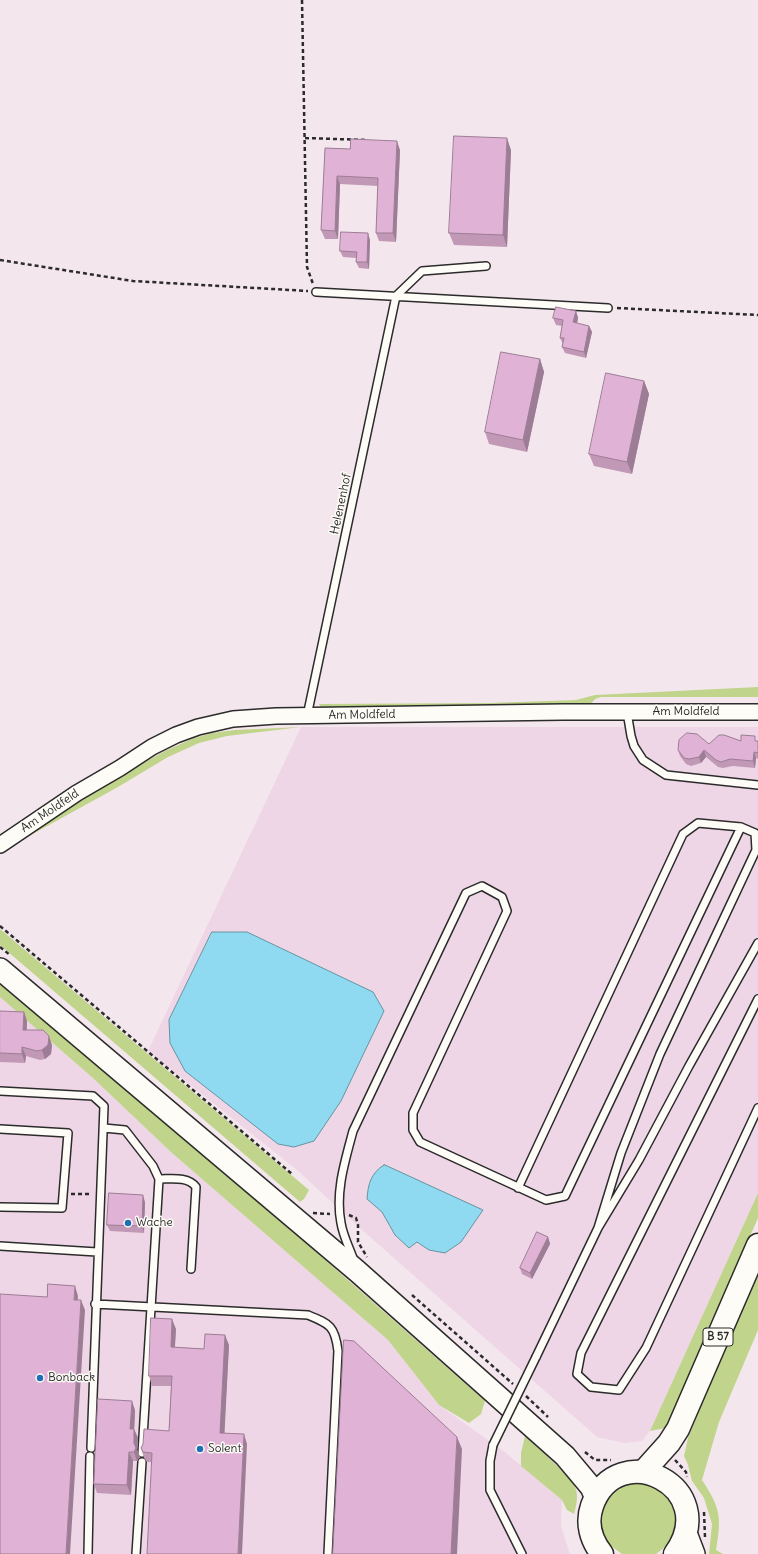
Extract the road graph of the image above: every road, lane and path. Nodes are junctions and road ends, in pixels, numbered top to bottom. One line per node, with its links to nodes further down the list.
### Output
1 (302, 0): 2 (path)
2 (305, 138): 3 (path); 6 (path)
3 (367, 140)
4 (0, 260): 6 (path)
5 (486, 266): 7 (lane)
6 (316, 292): 7 (lane)
7 (396, 296): 8 (lane); 12 (lane, Helenenhof)
8 (608, 308): 9 (path)
9 (758, 315)
10 (627, 712): 11 (street, Am Moldfeld); 12 (street, Am Moldfeld); 13 (lane)
11 (758, 712)
12 (307, 716): 15 (street, Am Moldfeld)
13 (758, 785)
14 (741, 827): 27 (lane); 27 (lane); 31 (lane)
15 (0, 845)
16 (0, 926): 25 (path)
17 (758, 943): 31 (lane)
18 (0, 946): 19 (path)
19 (6, 963): 35 (main road)
20 (758, 999): 22 (lane)
21 (0, 1091): 23 (lane)
22 (758, 1108)
23 (104, 1128): 26 (lane); 34 (lane)
24 (0, 1129): 28 (lane)
25 (292, 1174)
26 (159, 1179): 36 (lane); 39 (lane)
27 (518, 1188): 30 (lane)
28 (0, 1207)
29 (309, 1212): 30 (path)
30 (340, 1214): 35 (lane); 35 (path)
31 (598, 1228): 60 (lane, bridge)
32 (758, 1245): 43 (main road, B 57)
33 (0, 1246): 34 (lane)
34 (97, 1252): 38 (lane)
35 (365, 1266): 46 (main road)
36 (191, 1270)
37 (409, 1293): 40 (path)
38 (95, 1304): 39 (lane); 44 (lane)
39 (151, 1307): 45 (lane); 59 (lane)
40 (517, 1387)
41 (523, 1393): 42 (path)
42 (549, 1418)
43 (678, 1429): 48 (main road, B 57); 51 (main road, B 57)
44 (91, 1448)
45 (142, 1453)
46 (574, 1453): 50 (main road); 50 (path); 53 (main road)
47 (90, 1456): 57 (lane)
48 (673, 1458): 52 (main road, B 57); 52 (path)
49 (142, 1462): 58 (lane)
50 (614, 1470): 51 (main road); 53 (main road)
51 (643, 1472): 52 (main road)
52 (680, 1484): 55 (main road)
53 (595, 1496): 61 (main road)
54 (702, 1504): 56 (path)
55 (686, 1533): 56 (main road); 62 (main road)
56 (699, 1549)
57 (88, 1554)
58 (136, 1554)
59 (328, 1554)
60 (522, 1554)
61 (602, 1554)
62 (675, 1554)

